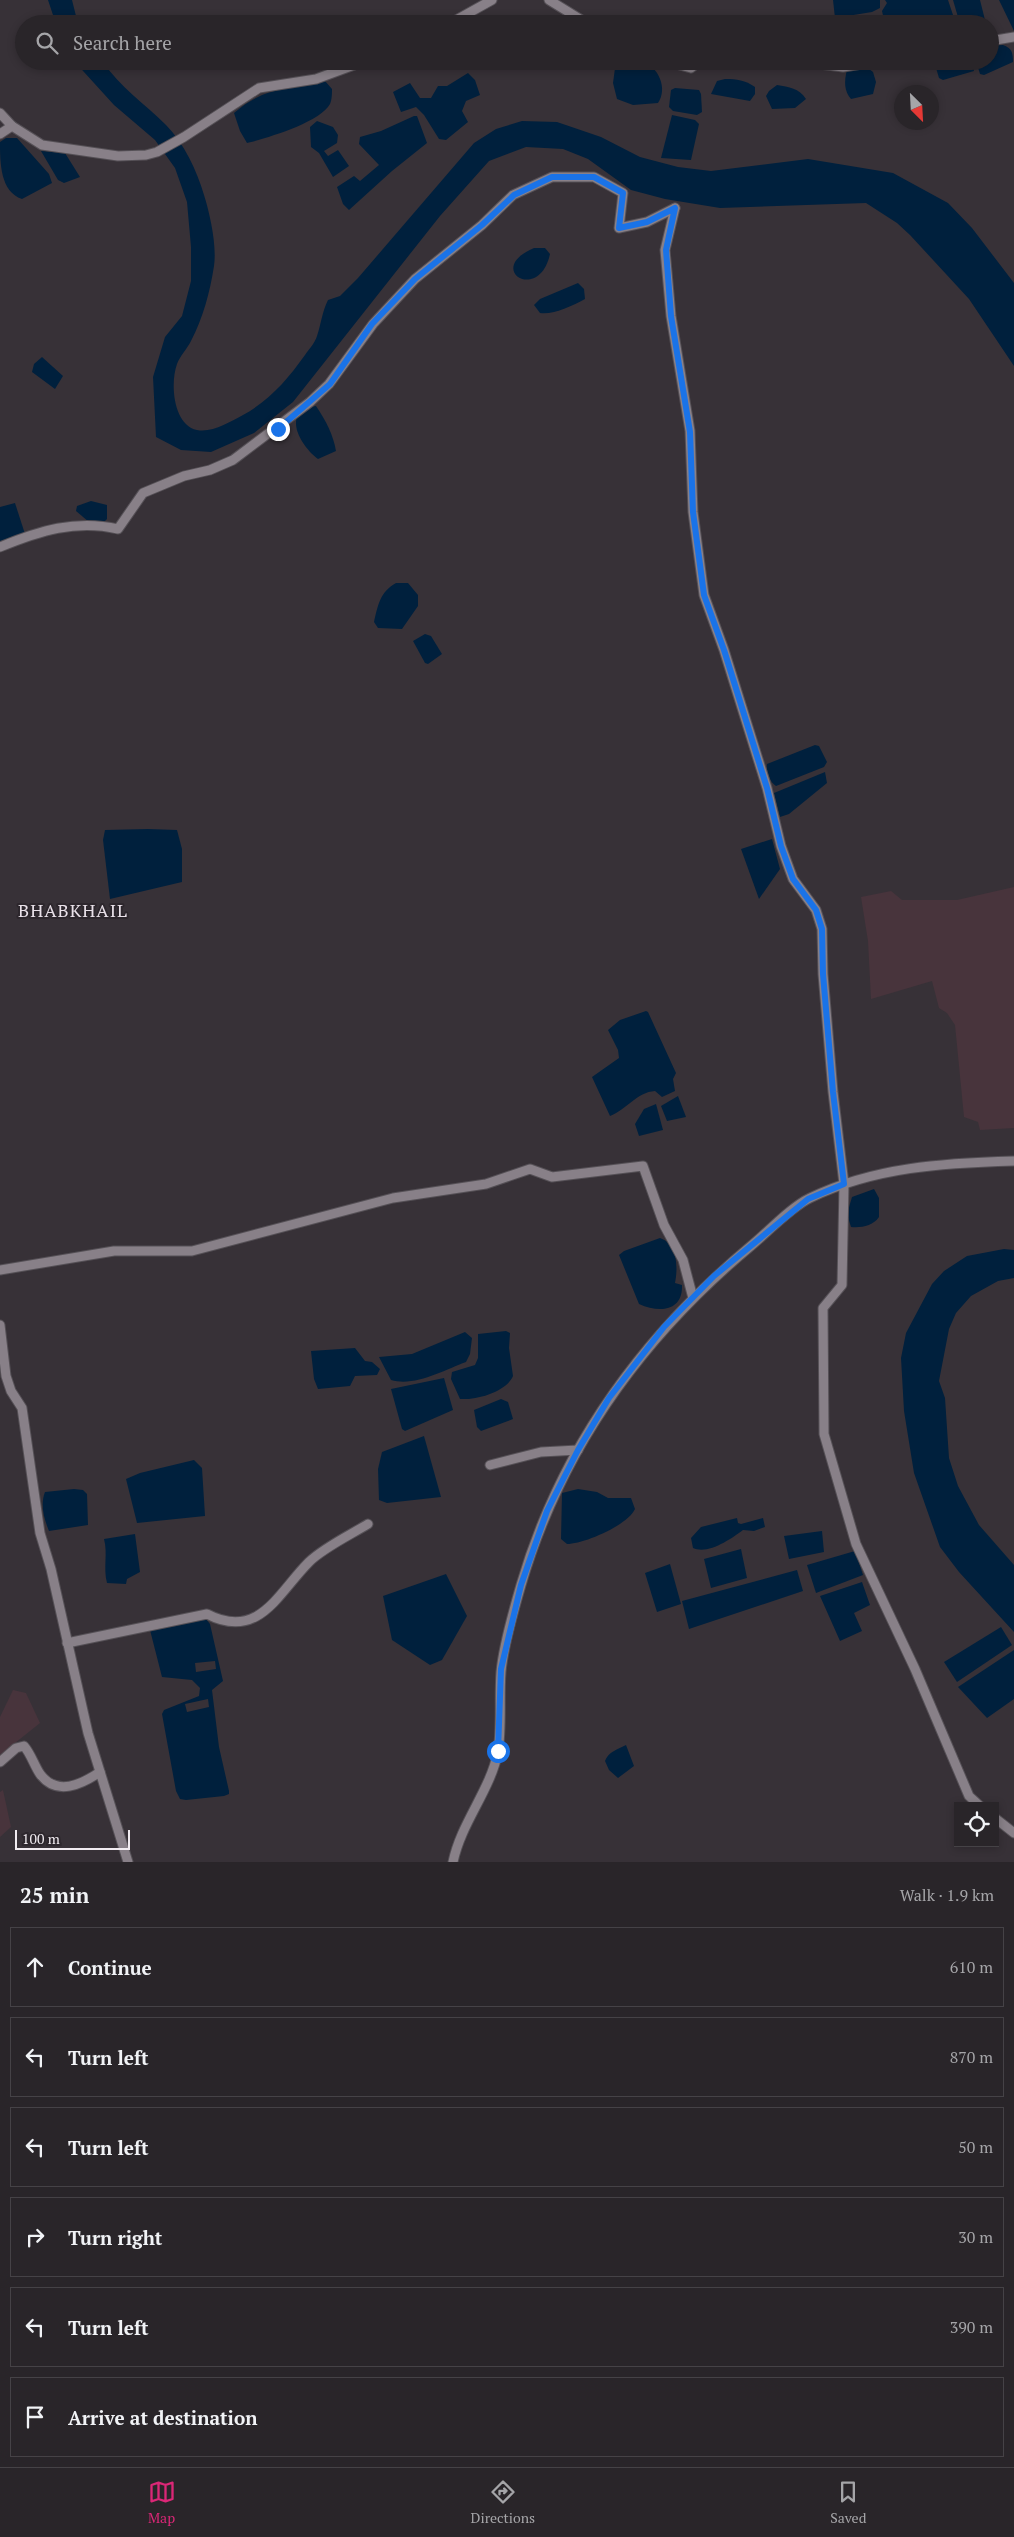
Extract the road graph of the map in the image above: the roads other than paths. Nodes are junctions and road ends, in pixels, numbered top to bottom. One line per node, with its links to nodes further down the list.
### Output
1 (492, 0): 3 (street)
2 (549, 0): 4 (street)
3 (465, 15)
4 (573, 15)
5 (1014, 37): 6 (street)
6 (999, 40)
7 (340, 70): 9 (street)
8 (0, 113): 9 (street)
9 (12, 126): 10 (street)
10 (0, 134)
11 (0, 547): 13 (street)
12 (1014, 1161): 13 (street)
13 (844, 1184): 15 (street); 23 (street)
14 (0, 1270): 15 (street)
15 (693, 1298): 17 (street)
16 (0, 1325): 20 (street)
17 (578, 1450): 18 (street); 27 (street)
18 (490, 1465)
19 (368, 1524): 20 (street)
20 (67, 1643): 22 (street)
21 (0, 1762): 22 (street)
22 (100, 1772): 26 (street)
23 (976, 1802)
24 (999, 1821): 25 (street)
25 (1014, 1833)
26 (128, 1862)
27 (452, 1862)

